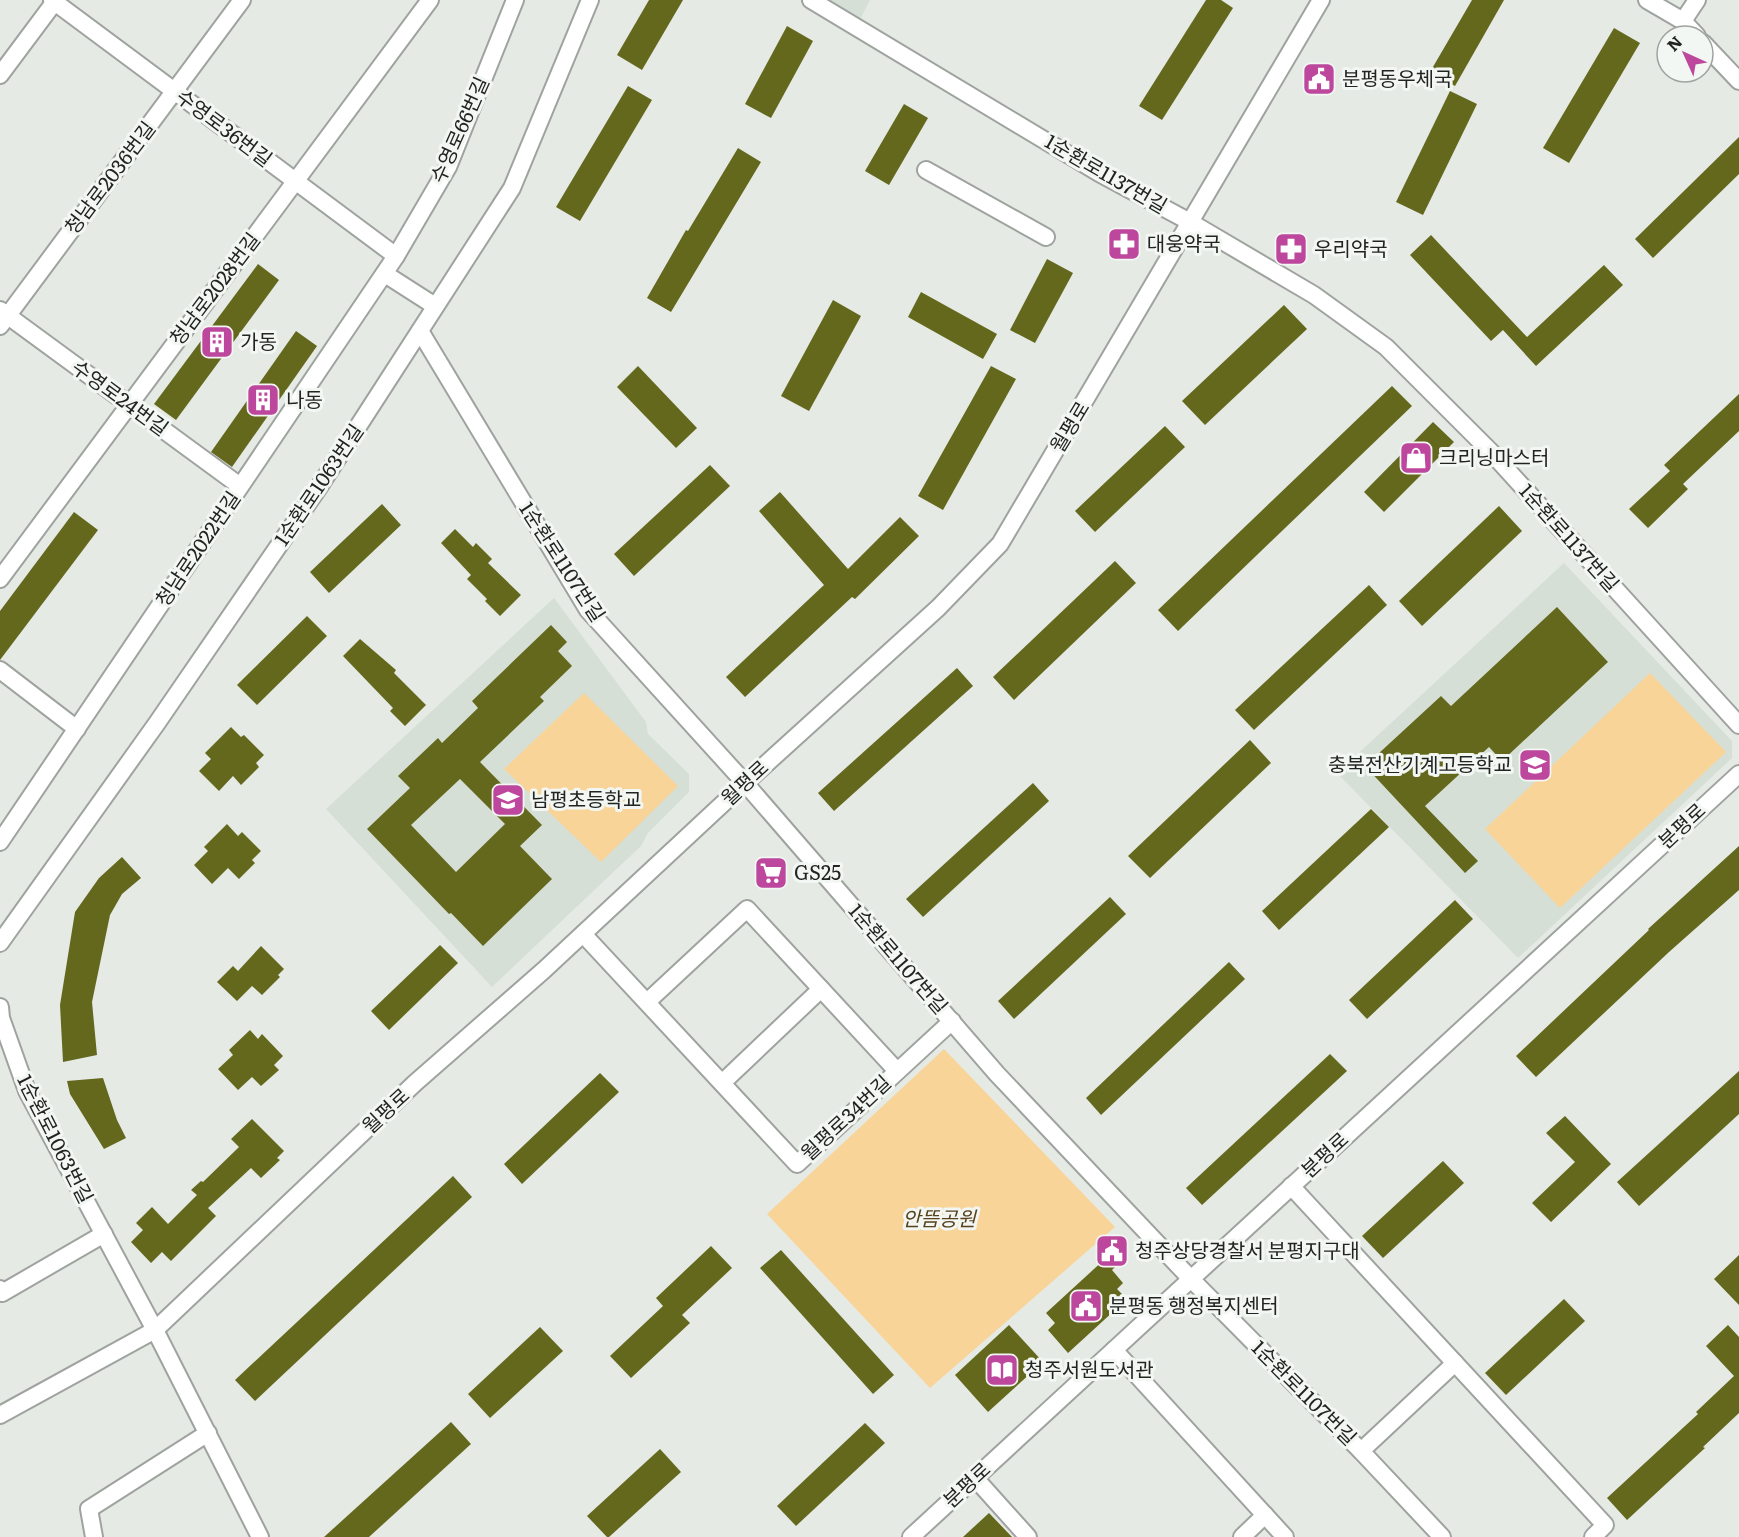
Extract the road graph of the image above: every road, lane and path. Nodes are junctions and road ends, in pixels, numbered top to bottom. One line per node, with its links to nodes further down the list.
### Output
1 (242, 0): 15 (street, 청남로2036번길)
2 (430, 0): 17 (street, 청남로2028번길)
3 (515, 0): 20 (street, 수영로66번길)
4 (590, 0): 22 (street, 1순환로1063번길)
5 (811, 0): 18 (street, 1순환로1137번길)
6 (1321, 0): 18 (street, 월평로)
7 (1647, 0): 10 (street)
8 (1697, 0): 10 (street)
9 (54, 1): 13 (street); 15 (street, 수영로36번길)
10 (1683, 21): 11 (street)
11 (1686, 24)
12 (1715, 56): 14 (street)
13 (0, 75)
14 (1739, 81)
15 (175, 91): 17 (street, 수영로36번길); 23 (street, 청남로2036번길)
16 (926, 171): 19 (street)
17 (296, 181): 20 (street, 수영로36번길); 25 (street, 청남로2028번길)
18 (1190, 222): 29 (street, 1순환로1137번길); 32 (street, 월평로)
19 (1046, 237)
20 (396, 256): 21 (street, 청남로2022번길)
21 (385, 274): 22 (street); 26 (street, 청남로2022번길)
22 (435, 306): 24 (street, 1순환로1063번길)
23 (3, 317): 25 (street, 수영로24번길)
24 (420, 331): 32 (street, 1순환로1107번길); 35 (street, 1순환로1063번길)
25 (129, 405): 26 (street, 수영로24번길); 27 (street, 청남로2028번길)
26 (240, 486): 30 (street, 청남로2022번길)
27 (0, 579)
28 (0, 670): 30 (street)
29 (1739, 725)
30 (77, 729): 33 (street, 청남로2022번길)
31 (1739, 774): 42 (street, 분평로)
32 (745, 783): 34 (street, 월평로); 39 (street, 1순환로1107번길)
33 (2, 834)
34 (583, 934): 37 (street, 월평로34번길); 46 (street, 월평로)
35 (0, 943)
36 (821, 989): 37 (street, 월평로34번길); 40 (street, 월평로34번길); 41 (street)
37 (647, 1002): 41 (street, 월평로34번길)
38 (0, 1008): 43 (street, 1순환로1063번길)
39 (952, 1021): 40 (street, 월평로34번길); 44 (street, 1순환로1107번길)
40 (897, 1071): 41 (street, 월평로34번길)
41 (722, 1083)
42 (1291, 1186): 44 (street, 분평로); 48 (street)
43 (104, 1234): 45 (street); 46 (street, 1순환로1063번길)
44 (1191, 1279): 47 (street, 분평로); 51 (street, 1순환로1107번길)
45 (0, 1289)
46 (155, 1330): 49 (street, 월평로); 50 (street, 1순환로1063번길)
47 (1114, 1350): 52 (street, 분평로); 53 (street)
48 (1455, 1363): 51 (street); 61 (street)
49 (0, 1414)
50 (208, 1433): 54 (street); 55 (street, 1순환로1063번길)
51 (1361, 1451): 60 (street, 1순환로1107번길)
52 (975, 1478): 56 (street, 분평로); 57 (street)
53 (1265, 1515): 58 (street); 59 (street)
54 (94, 1537)
55 (260, 1537)
56 (911, 1537)
57 (1028, 1537)
58 (1242, 1537)
59 (1285, 1537)
60 (1442, 1537)
61 (1593, 1537)

